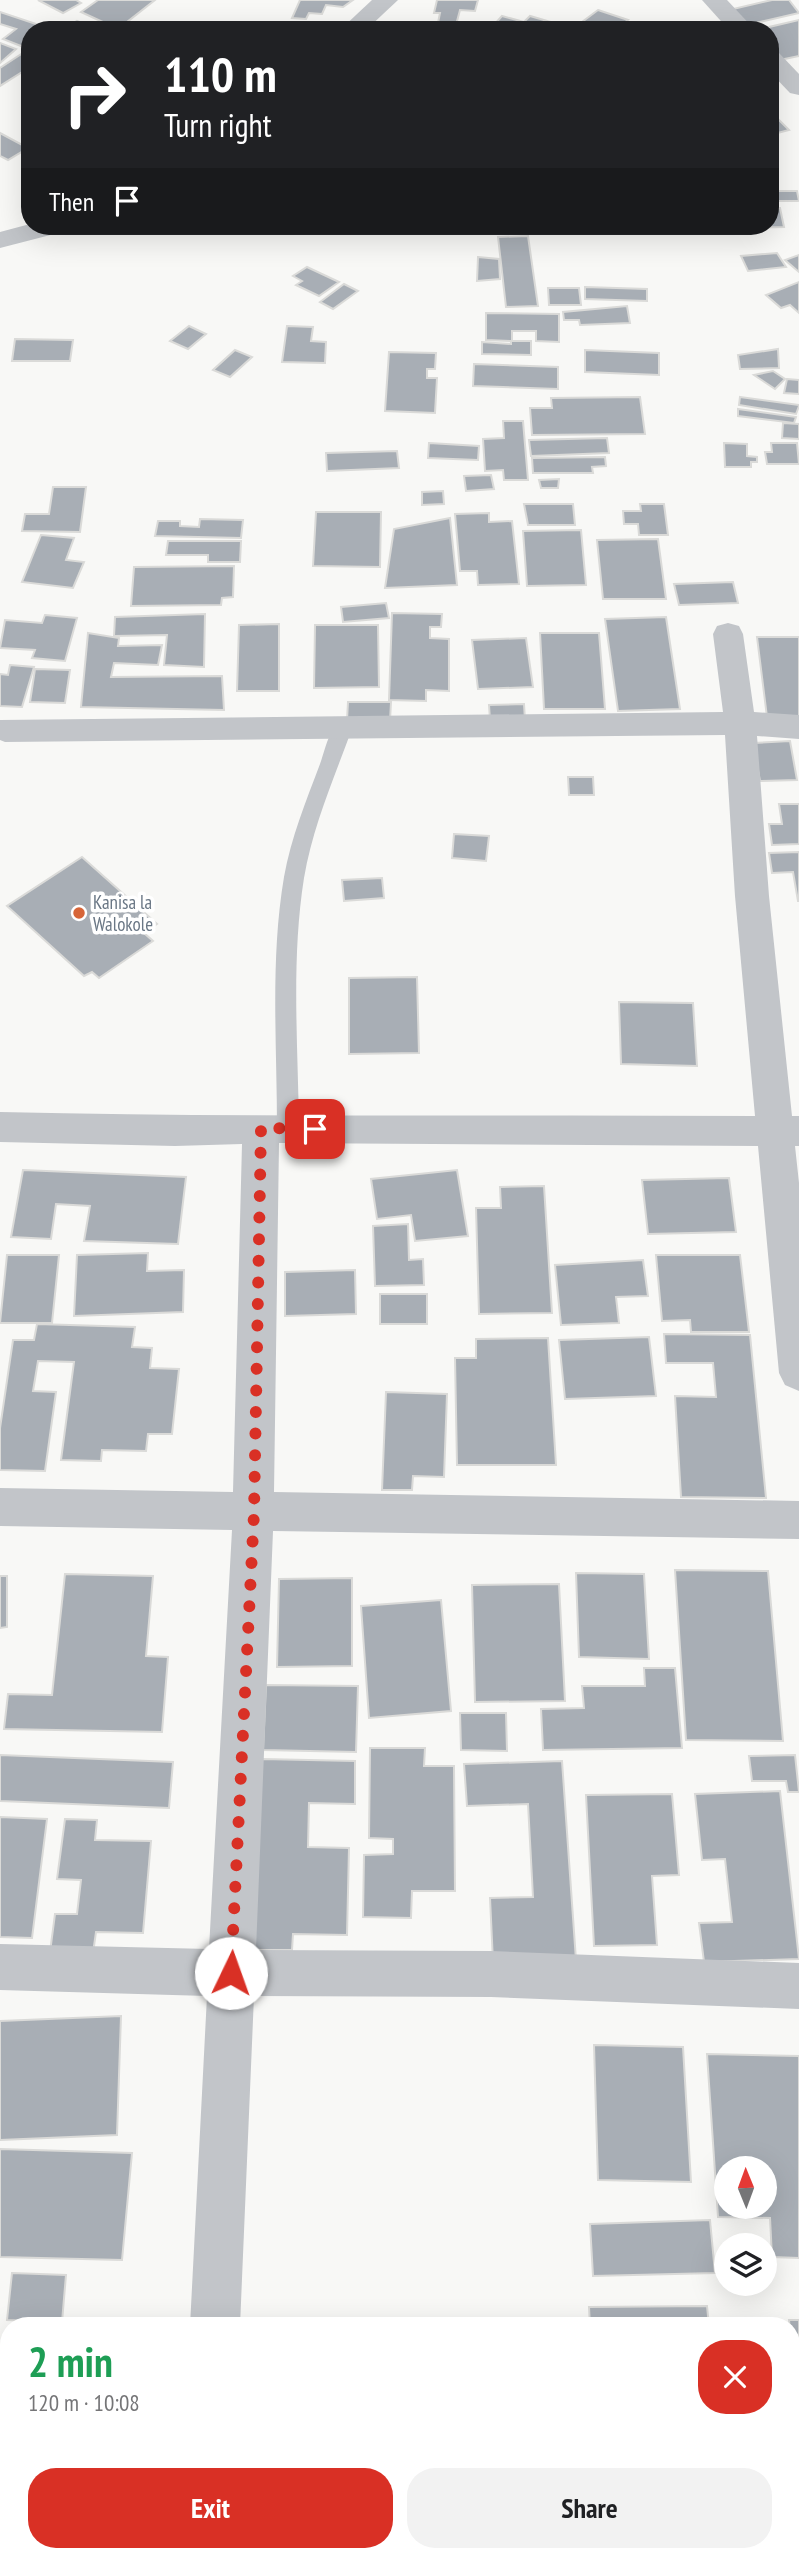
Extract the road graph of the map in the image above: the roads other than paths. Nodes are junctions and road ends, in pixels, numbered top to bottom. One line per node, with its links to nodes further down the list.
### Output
1 (386, 0): 3 (street)
2 (714, 0): 4 (street)
3 (362, 21)
4 (734, 21)
5 (779, 67): 6 (street)
6 (799, 88)
7 (21, 235): 8 (street)
8 (0, 240)
9 (728, 634): 10 (street)
10 (740, 723): 11 (street); 12 (street); 16 (street)
11 (344, 726): 13 (street); 15 (lane)
12 (799, 727)
13 (5, 730)
14 (0, 1127): 15 (street)
15 (275, 1128): 16 (street); 19 (street)
16 (788, 1130): 17 (street)
17 (799, 1373)
18 (0, 1507): 19 (street)
19 (254, 1513): 20 (street); 22 (street)
20 (799, 1520)
21 (0, 1967): 22 (street)
22 (231, 1973): 23 (street); 24 (street)
23 (799, 1986)
24 (215, 2317)

